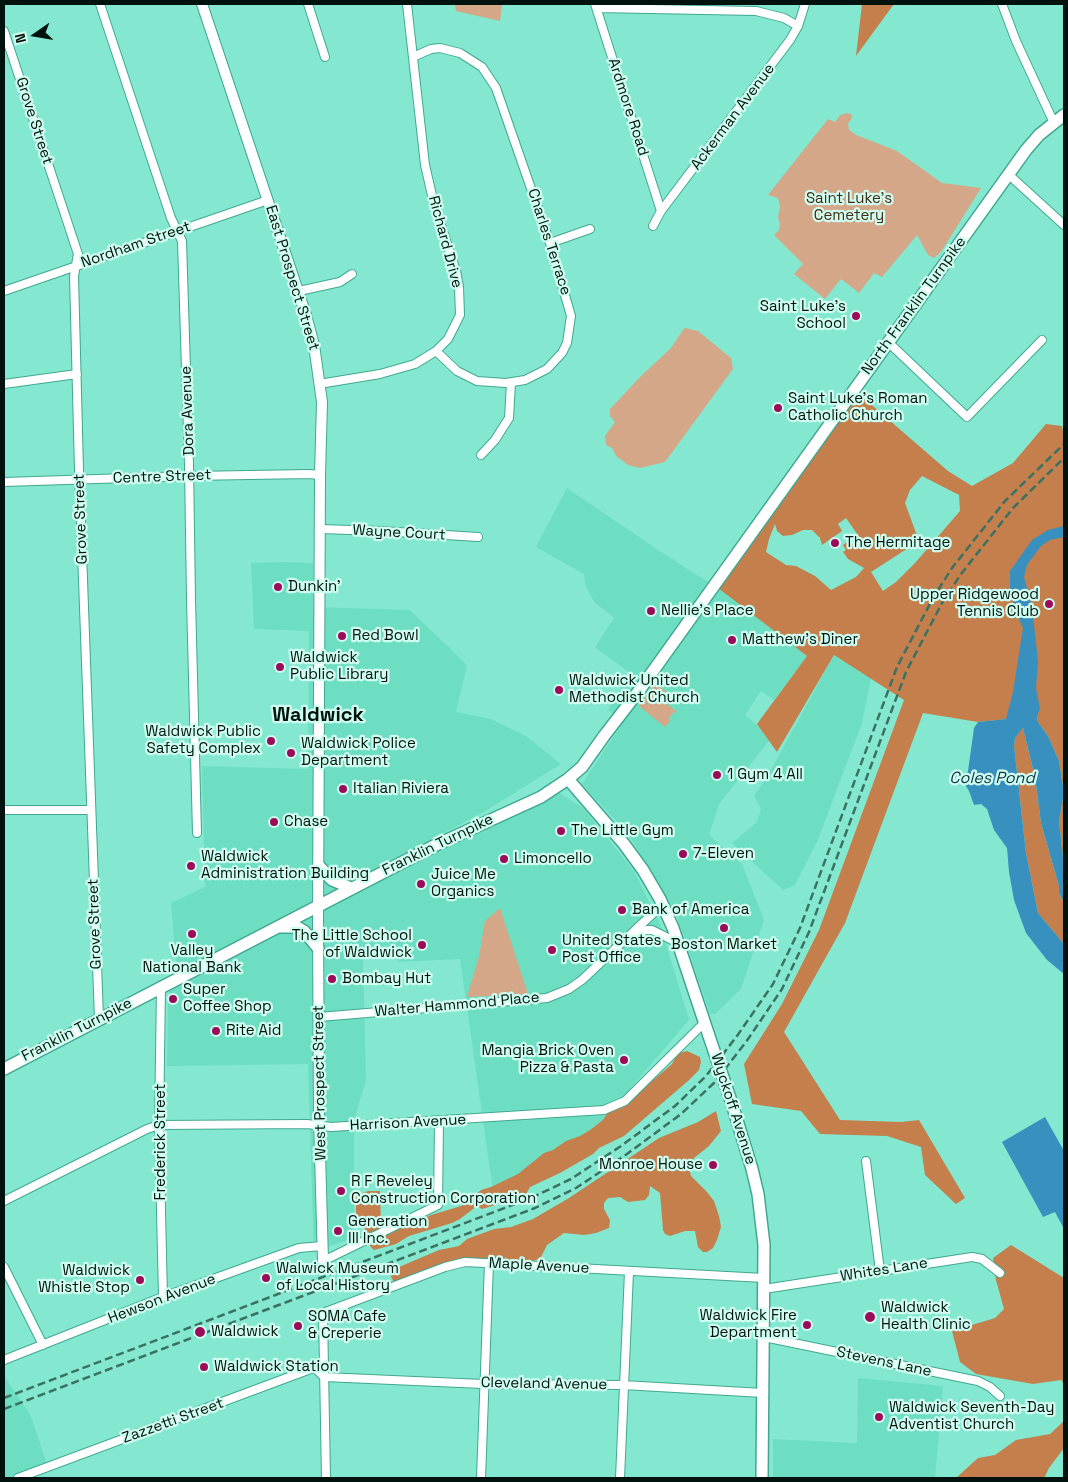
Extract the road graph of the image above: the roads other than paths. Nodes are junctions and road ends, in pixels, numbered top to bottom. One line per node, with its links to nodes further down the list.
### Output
1 (100, 4): 20 (street, Dora Avenue)
2 (202, 4): 15 (street, East Prospect Street)
3 (308, 4): 10 (street)
4 (407, 4): 11 (street, Richard Drive)
5 (805, 4): 8 (street, Ackerman Avenue)
6 (1002, 4): 13 (street)
7 (596, 6): 8 (street); 16 (street, Ardmore Road)
8 (798, 26): 16 (street, Ackerman Avenue)
9 (4, 31): 22 (street, Grove Street)
10 (325, 57)
11 (413, 57): 21 (street, Charles Terrace); 28 (street, Richard Drive)
12 (1064, 114): 13 (main road, North Franklin Turnpike)
13 (1054, 123): 14 (main road, North Franklin Turnpike)
14 (1008, 174): 17 (street); 27 (main road, North Franklin Turnpike)
15 (268, 200): 20 (street, Nordham Street); 25 (street, East Prospect Street)
16 (661, 211): 18 (street, Ackerman Avenue)
17 (1064, 225)
18 (654, 226)
19 (590, 229): 21 (street)
20 (178, 231): 22 (street, Nordham Street); 35 (street, Dora Avenue)
21 (550, 243): 30 (street, Charles Terrace)
22 (76, 266): 24 (street, Nordham Street); 29 (street, Grove Street)
23 (352, 274): 25 (street)
24 (4, 291)
25 (299, 292): 32 (street, East Prospect Street)
26 (1042, 340): 27 (street)
27 (888, 342): 40 (main road, North Franklin Turnpike)
28 (436, 351): 30 (street, Charles Terrace); 32 (street, Richard Drive)
29 (77, 374): 31 (street); 36 (street, Grove Street)
30 (511, 383): 33 (street)
31 (4, 384)
32 (319, 384): 34 (street, East Prospect Street)
33 (481, 455)
34 (320, 475): 35 (street, Centre Street); 38 (street, East Prospect Street)
35 (190, 476): 36 (street, Centre Street); 44 (street, Dora Avenue)
36 (80, 480): 37 (street, Centre Street); 43 (street, Grove Street)
37 (4, 482)
38 (320, 529): 39 (street, Wayne Court); 45 (street, East Prospect Street)
39 (478, 537)
40 (719, 579): 41 (main road, Franklin Turnpike)
41 (568, 779): 46 (main road, Franklin Turnpike); 47 (main road, Wyckoff Avenue)
42 (4, 810): 43 (street)
43 (90, 810): 55 (street, Grove Street)
44 (197, 833)
45 (319, 866): 46 (main road); 48 (street, West Prospect Street)
46 (351, 888): 48 (main road, Franklin Turnpike)
47 (663, 904): 50 (street, Walter Hammond Place); 51 (main road, Wyckoff Avenue)
48 (318, 905): 49 (main road, Franklin Turnpike); 52 (street, West Prospect Street)
49 (275, 927): 52 (main road); 53 (main road, Franklin Turnpike)
50 (632, 934): 51 (street); 54 (street, Walter Hammond Place)
51 (678, 943): 56 (main road, Wyckoff Avenue)
52 (318, 948): 54 (street, West Prospect Street)
53 (162, 987): 55 (main road, Franklin Turnpike); 59 (street, Frederick Street)
54 (319, 1017): 60 (street, West Prospect Street)
55 (98, 1019): 57 (main road, Franklin Turnpike)
56 (705, 1022): 58 (street, Harrison Avenue); 70 (main road, Wyckoff Avenue, bridge)
57 (4, 1068)
58 (439, 1121): 60 (street, Harrison Avenue); 64 (street)
59 (160, 1125): 60 (street, Harrison Avenue); 62 (street, Harrison Avenue); 71 (street, Frederick Street)
60 (320, 1126): 63 (street, West Prospect Street)
61 (866, 1161): 67 (street)
62 (4, 1201)
63 (322, 1246): 64 (street, West Prospect Street); 71 (street, Hewson Avenue)
64 (323, 1261)
65 (489, 1263): 68 (street, Maple Avenue); 75 (street, Maple Avenue); 76 (street)
66 (4, 1267): 73 (street)
67 (880, 1271): 69 (street, Whites Lane); 70 (street, Whites Lane)
68 (628, 1272): 70 (street, Maple Avenue); 77 (street)
69 (1000, 1273)
70 (764, 1284): 72 (main road, Wyckoff Avenue)
71 (163, 1297): 73 (street, Hewson Avenue)
72 (764, 1337): 78 (main road, Wyckoff Avenue); 79 (street, Stevens Lane)
73 (43, 1345): 74 (street, Hewson Avenue)
74 (4, 1360)
75 (324, 1377): 76 (street, Cleveland Avenue); 80 (street, Zazzetti Street); 81 (street)
76 (483, 1384): 77 (street, Cleveland Avenue); 82 (street)
77 (623, 1385): 78 (street, Cleveland Avenue); 83 (street)
78 (763, 1393): 84 (main road, Wyckoff Avenue)
79 (1000, 1396)
80 (18, 1478)
81 (326, 1478)
82 (481, 1478)
83 (620, 1478)
84 (762, 1478)

